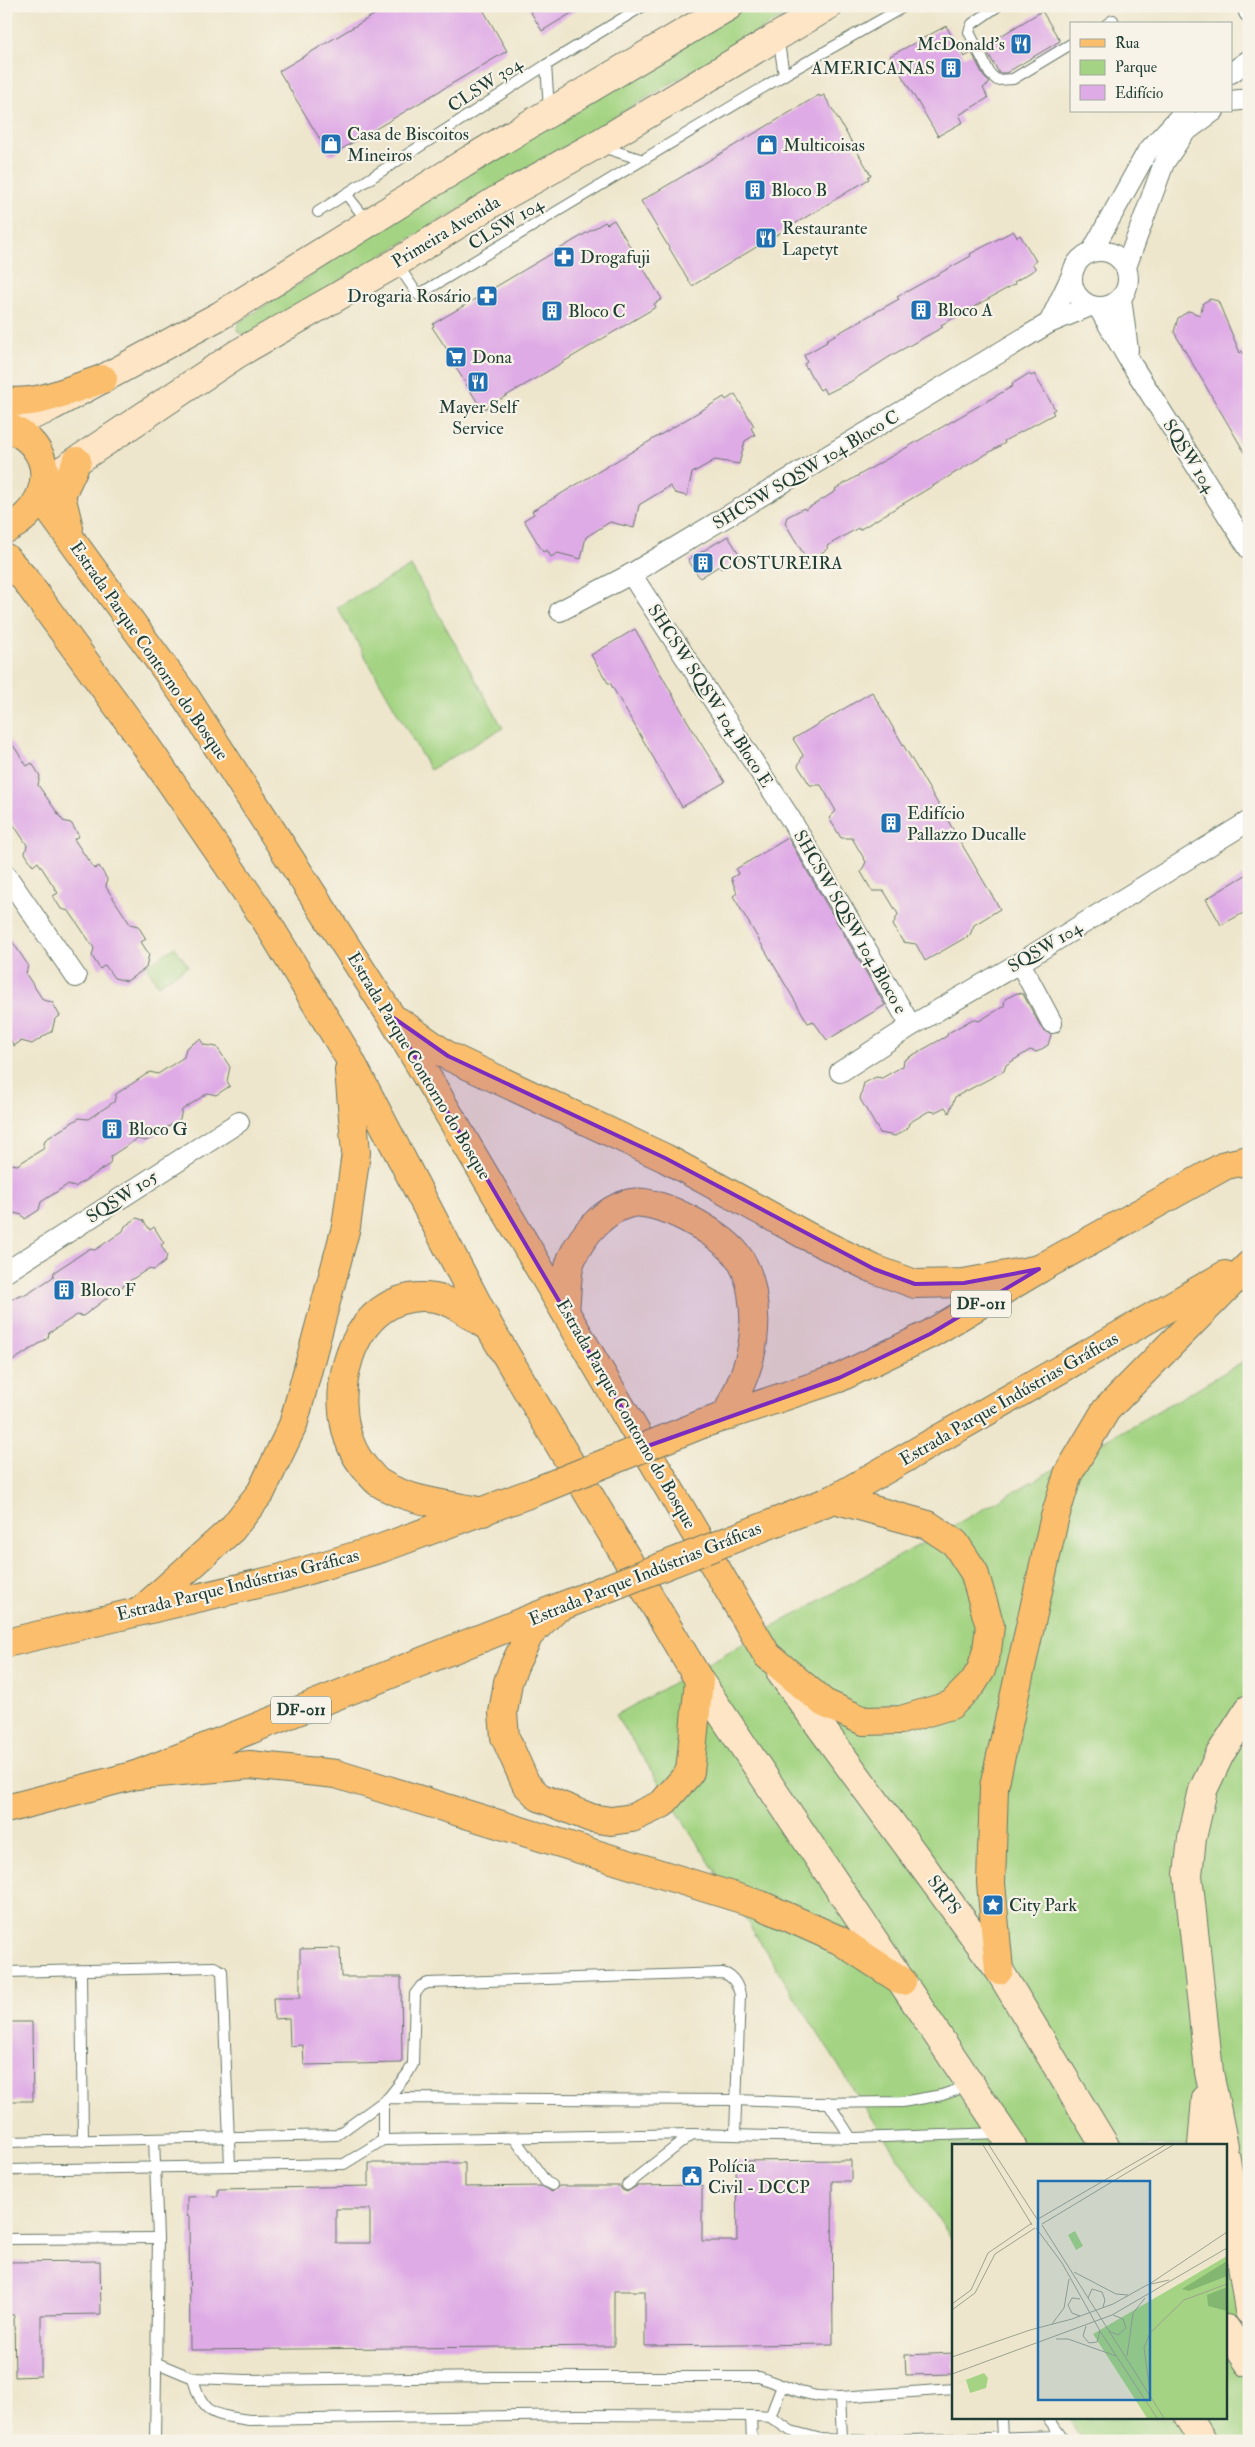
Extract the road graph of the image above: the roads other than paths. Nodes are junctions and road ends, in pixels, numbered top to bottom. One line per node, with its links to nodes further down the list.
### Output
1 (643, 6): 11 (lane, CLSW 304)
2 (729, 6): 16 (main road)
3 (828, 6): 8 (main road, Primeira Avenida)
4 (905, 6): 13 (lane, CLSW 104)
5 (998, 6): 9 (lane)
6 (1248, 6): 7 (street)
7 (1249, 12)
8 (778, 37): 13 (lane); 19 (main road, Primeira Avenida)
9 (1070, 45)
10 (1249, 60): 12 (street)
11 (546, 65): 16 (lane); 21 (lane, CLSW 304)
12 (1232, 73)
13 (784, 76): 20 (lane, CLSW 104)
14 (1249, 99): 15 (street)
15 (1232, 101)
16 (549, 112): 23 (main road)
17 (1211, 112): 18 (street)
18 (1180, 122): 24 (street); 26 (street)
19 (596, 145): 20 (lane); 25 (main road, Primeira Avenida)
20 (643, 160): 25 (lane, CLSW 104)
21 (346, 194): 22 (lane, CLSW 304); 23 (lane)
22 (318, 212)
23 (369, 223): 30 (main road)
24 (1092, 251): 26 (street); 27 (street)
25 (396, 264): 32 (main road, Primeira Avenida)
26 (1126, 267): 28 (street)
27 (1071, 277): 29 (street); 31 (street)
28 (1121, 298): 29 (street); 33 (street, SQSW 104)
29 (1094, 306): 31 (street, SHCSW SQSW 104 Bloco C); 33 (street, SQSW 104)
30 (222, 315): 32 (main road); 34 (main road)
31 (1049, 323): 44 (street, SHCSW SQSW 104 Bloco C)
32 (237, 354): 37 (main road, Primeira Avenida)
33 (1130, 362): 41 (street, SQSW 104)
34 (103, 379): 35 (main road); 36 (main road)
35 (6, 402)
36 (6, 426): 38 (main road)
37 (77, 461): 38 (main road, Primeira Avenida); 40 (main road)
38 (42, 490): 39 (main road); 40 (main road, Estrada Parque Contorno do Bosque)
39 (6, 529)
40 (77, 548): 51 (main road, Estrada Parque Contorno do Bosque)
41 (1249, 549)
42 (6, 558): 43 (main road)
43 (15, 574): 54 (main road)
44 (631, 574): 45 (street, SHCSW SQSW 104 Bloco C); 46 (street, SHCSW SQSW 104 Bloco E)
45 (560, 612)
46 (790, 818): 53 (street, SHCSW SQSW 104 Bloco e)
47 (1249, 821): 49 (street, SQSW 104)
48 (6, 875): 50 (street)
49 (1020, 963): 52 (street); 53 (street, SQSW 104)
50 (76, 977)
51 (391, 1016): 60 (main road); 62 (main road, Estrada Parque Contorno do Bosque)
52 (1052, 1023)
53 (911, 1026): 55 (street, SQSW 104)
54 (348, 1056): 63 (main road); 67 (main road)
55 (840, 1072)
56 (239, 1122): 61 (street, SQSW 105)
57 (1249, 1150): 58 (main road, Estrada Parque Indústrias Gráficas / DF-011)
58 (1238, 1162): 60 (main road, Estrada Parque Indústrias Gráficas / DF-011)
59 (1249, 1263): 65 (main road, Estrada Parque Indústrias Gráficas / DF-011); 75 (main road)
60 (1039, 1269): 64 (main road, Estrada Parque Indústrias Gráficas / DF-011)
61 (6, 1272)
62 (565, 1311): 64 (main road); 70 (main road, Estrada Parque Contorno do Bosque)
63 (490, 1328): 66 (main road); 71 (main road)
64 (714, 1420): 66 (main road, Estrada Parque Indústrias Gráficas / DF-011, bridge)
65 (834, 1499): 68 (main road, Estrada Parque Indústrias Gráficas / DF-011, bridge); 70 (main road, Estrada Parque Contorno do Bosque)
66 (483, 1512): 67 (main road, Estrada Parque Indústrias Gráficas / DF-011)
67 (142, 1610): 69 (main road, Estrada Parque Indústrias Gráficas / DF-011)
68 (554, 1610): 71 (main road); 73 (main road, Estrada Parque Indústrias Gráficas / DF-011)
69 (6, 1643)
70 (767, 1655): 75 (main road, SRPS)
71 (699, 1680): 78 (main road)
72 (1249, 1709): 79 (main road)
73 (136, 1775): 74 (main road, Estrada Parque Indústrias Gráficas / DF-011); 78 (main road)
74 (6, 1809)
75 (999, 1970): 94 (main road, SRPS)
76 (6, 1972): 77 (lane)
77 (81, 1972): 86 (lane); 91 (lane)
78 (902, 1981): 80 (main road)
79 (1209, 2072): 95 (main road); 96 (main road)
80 (971, 2085): 83 (lane); 90 (main road)
81 (386, 2100): 82 (lane); 82 (lane); 86 (lane); 92 (lane)
82 (736, 2100): 83 (lane); 85 (lane)
83 (828, 2102): 88 (lane)
84 (692, 2134): 85 (lane); 87 (lane); 101 (lane)
85 (735, 2134): 88 (lane)
86 (229, 2136): 89 (lane); 97 (lane)
87 (514, 2138): 92 (lane); 102 (lane)
88 (850, 2138): 90 (lane)
89 (154, 2139): 91 (lane); 98 (lane)
90 (1007, 2139)
91 (83, 2140): 93 (lane)
92 (383, 2140): 97 (lane)
93 (6, 2142)
94 (1104, 2144)
95 (1202, 2144)
96 (1224, 2144)
97 (230, 2165): 98 (lane)
98 (155, 2167): 99 (lane); 103 (lane)
99 (6, 2170)
100 (1228, 2172): 105 (main road)
101 (627, 2185)
102 (552, 2186)
103 (158, 2238): 104 (lane); 107 (lane)
104 (6, 2239)
105 (1249, 2311)
106 (1228, 2332): 108 (main road)
107 (156, 2362): 109 (lane); 121 (lane)
108 (1249, 2363)
109 (193, 2378): 110 (lane); 113 (lane)
110 (782, 2386): 112 (lane); 114 (lane)
111 (952, 2389): 112 (lane)
112 (840, 2397): 118 (lane)
113 (751, 2416): 114 (lane); 122 (lane)
114 (770, 2417): 118 (lane)
115 (1001, 2420): 119 (lane)
116 (1050, 2420): 120 (lane)
117 (1190, 2420): 123 (main road)
118 (842, 2438): 119 (lane)
119 (1002, 2438): 120 (lane)
120 (1063, 2438)
121 (155, 2441)
122 (752, 2441)
123 (1203, 2441)

